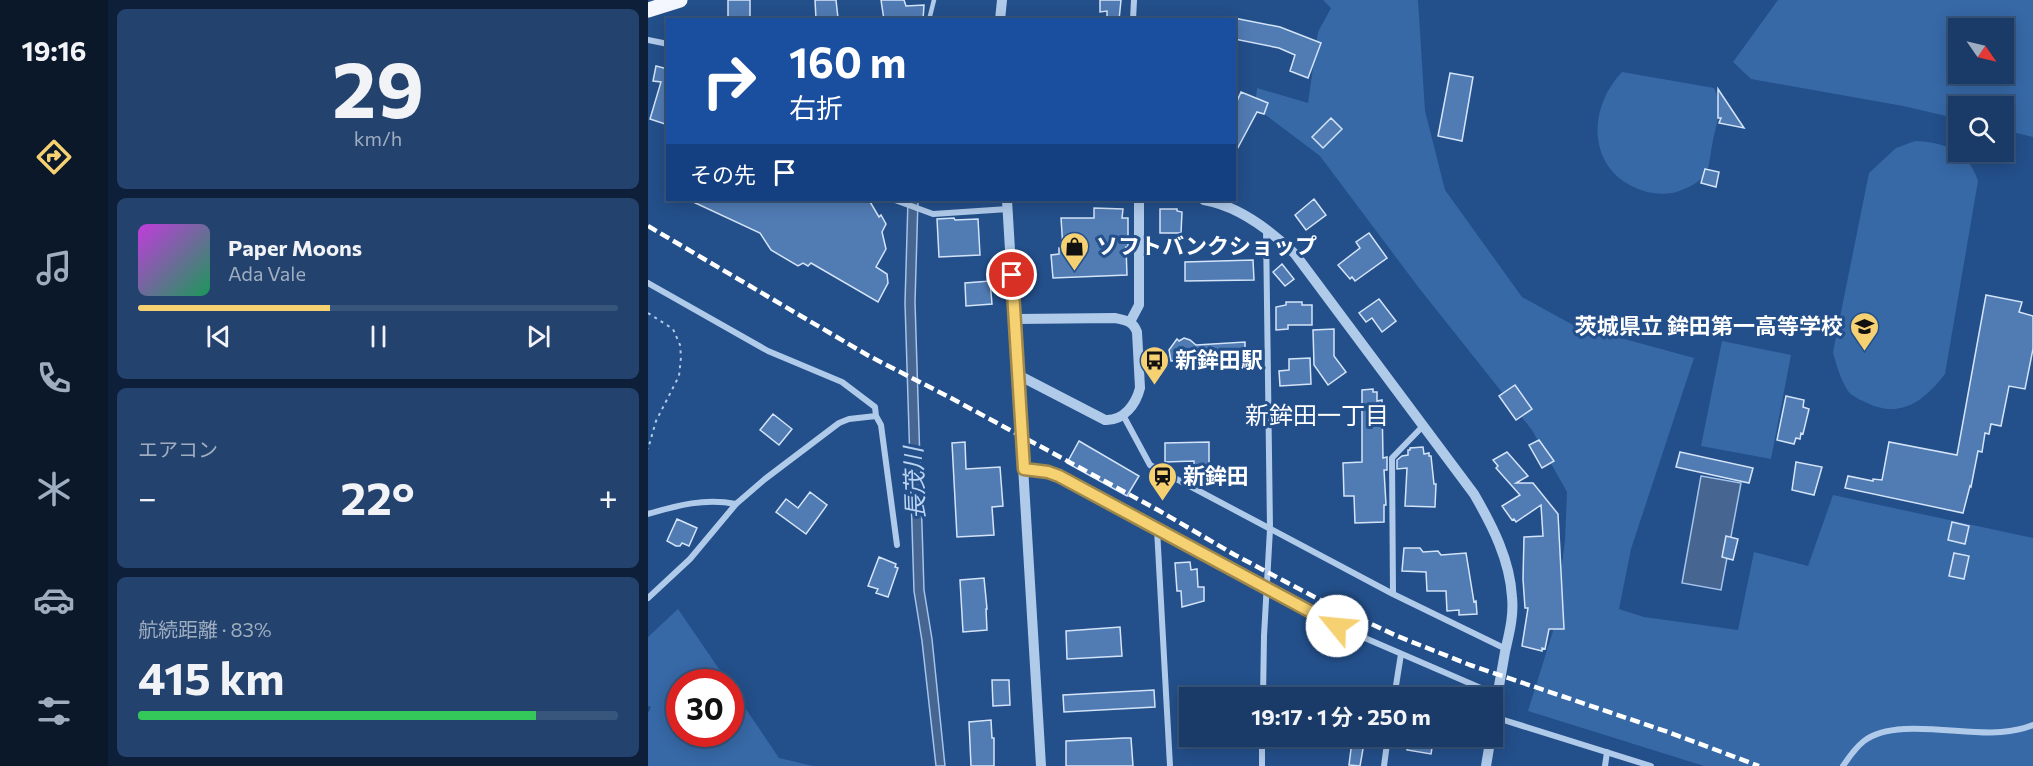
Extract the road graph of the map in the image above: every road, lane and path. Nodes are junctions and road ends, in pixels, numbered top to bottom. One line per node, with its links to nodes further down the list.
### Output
1 (680, 0): 5 (main road)
2 (934, 0): 6 (lane)
3 (1002, 0): 7 (street)
4 (1134, 0): 8 (street)
5 (648, 10)
6 (930, 18)
7 (1000, 18)
8 (1133, 18)
9 (648, 40): 10 (street)
10 (666, 44)
11 (897, 201): 14 (street)
12 (1139, 201): 19 (street)
13 (1207, 201): 15 (street)
14 (1008, 204): 18 (street)
15 (1266, 229): 23 (street); 29 (street)
16 (648, 283): 22 (street)
17 (648, 313): 24 (path)
18 (1015, 319): 19 (street); 20 (street)
19 (1130, 322): 21 (street)
20 (1018, 375): 21 (street); 25 (street)
21 (1123, 415): 29 (street)
22 (876, 416): 26 (street); 30 (street)
23 (1423, 426): 32 (street); 34 (street)
24 (648, 449)
25 (1024, 469): 28 (street); 46 (street)
26 (736, 504): 27 (street); 33 (street)
27 (648, 514)
28 (1157, 529): 31 (street); 47 (street)
29 (1270, 529): 31 (street); 32 (street)
30 (897, 545)
31 (1266, 588): 35 (street); 36 (street)
32 (1394, 594): 34 (street)
33 (648, 598)
34 (1506, 649): 39 (street)
35 (1401, 654): 37 (street); 38 (street)
36 (1263, 687)
37 (1396, 687)
38 (1480, 687)
39 (1498, 687)
40 (1503, 724): 45 (street)
41 (2033, 725): 53 (street)
42 (1262, 747): 48 (street)
43 (1387, 747): 49 (street)
44 (1489, 747): 50 (street)
45 (1607, 752): 51 (street); 52 (street)
46 (1041, 766)
47 (1170, 766)
48 (1262, 766)
49 (1384, 766)
50 (1486, 766)
51 (1605, 766)
52 (1651, 766)
53 (1843, 766)

